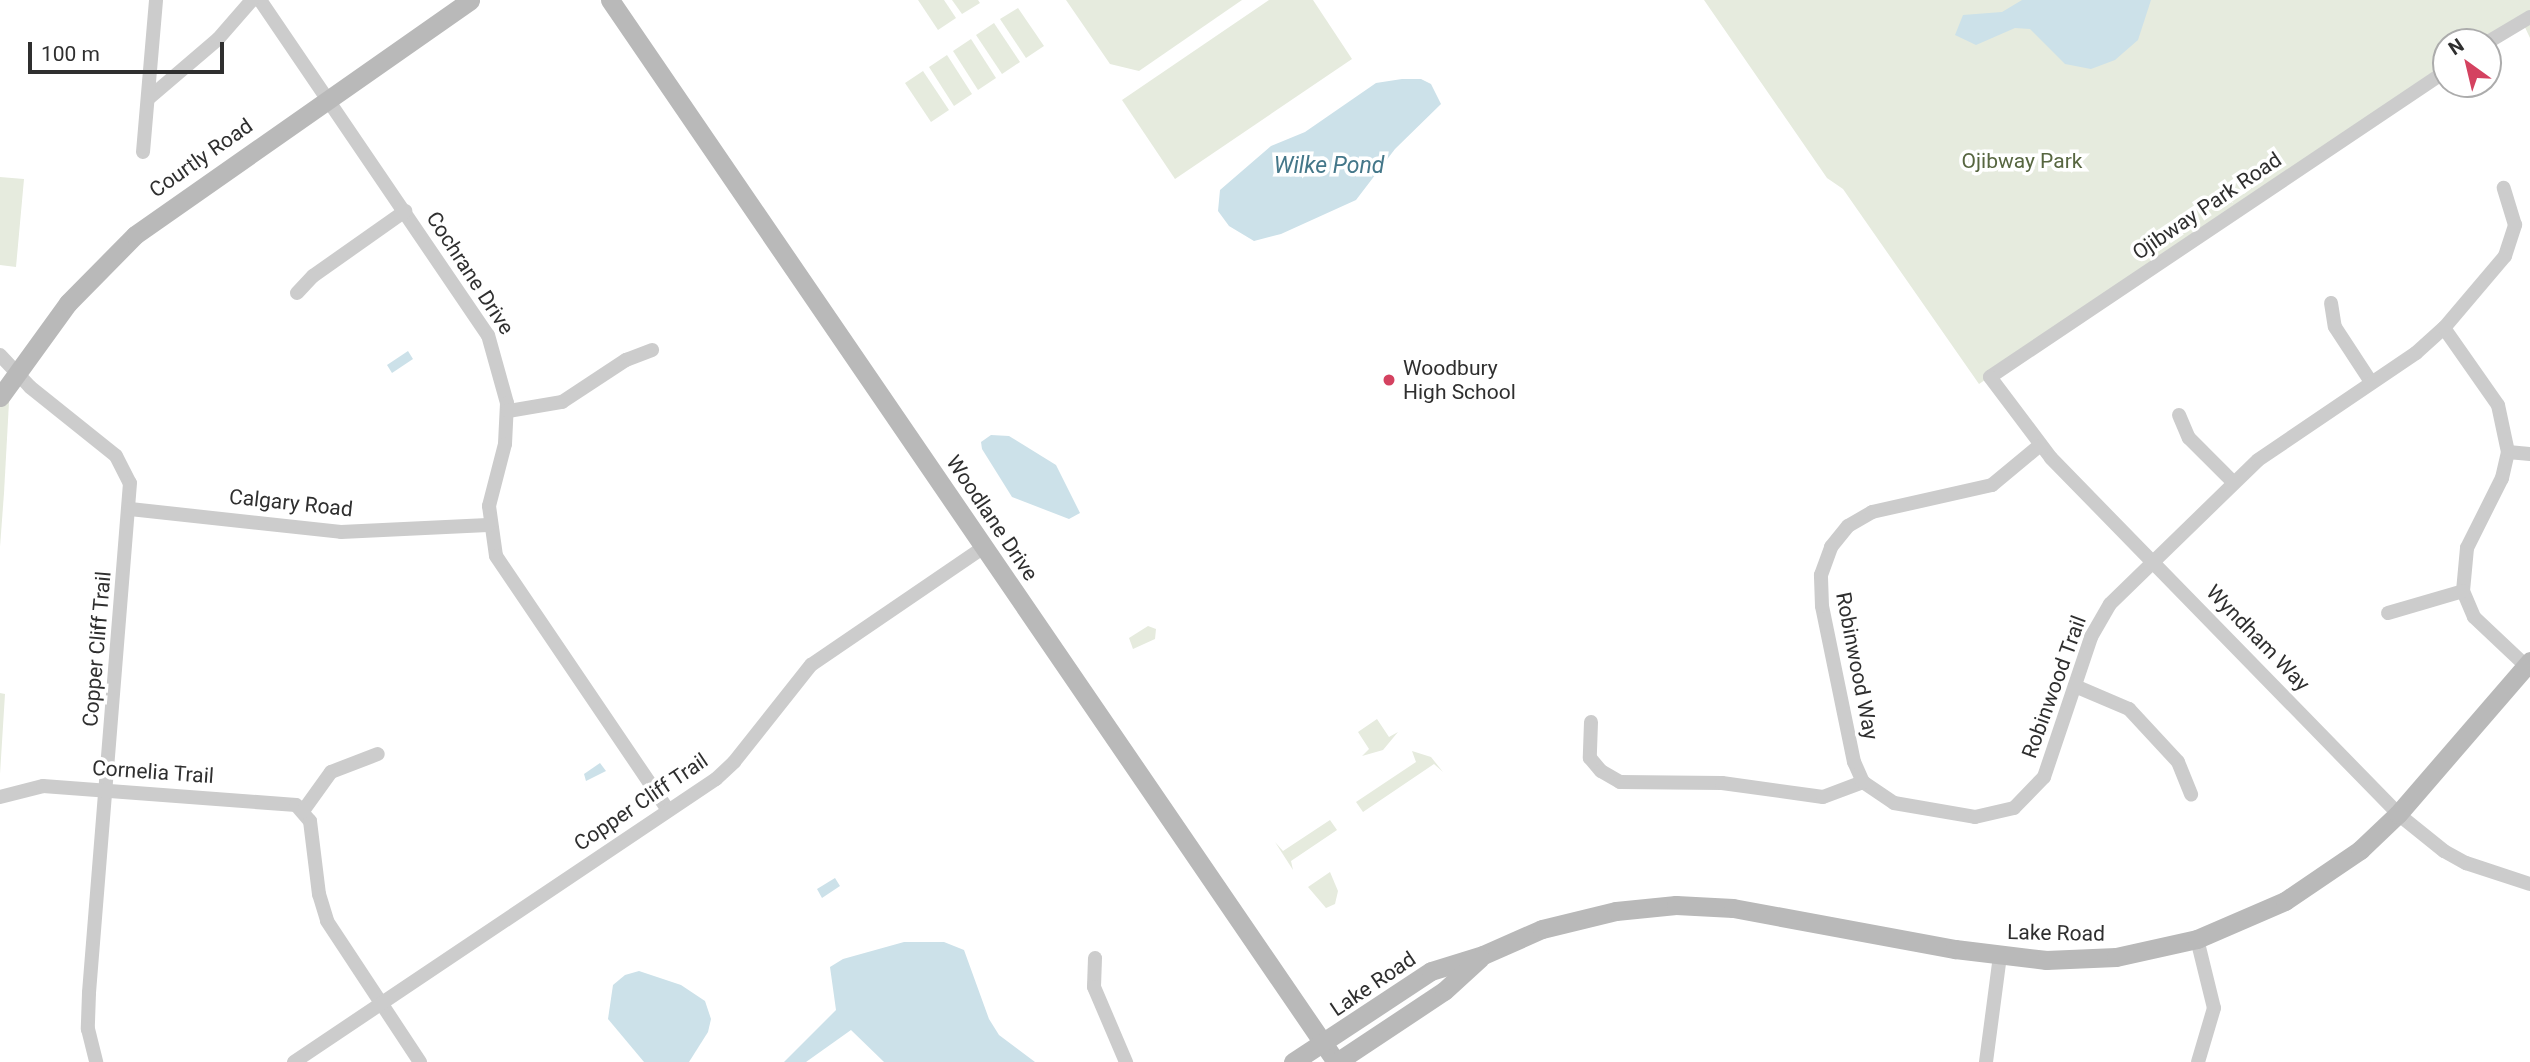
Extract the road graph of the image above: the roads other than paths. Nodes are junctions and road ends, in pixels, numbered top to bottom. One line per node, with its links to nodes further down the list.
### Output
1 (156, 0): 10 (street)
2 (253, 0): 10 (street)
3 (260, 0): 9 (street, Cochrane Drive)
4 (470, 0): 9 (street, Courtly Road)
5 (610, 0): 31 (street, Woodlane Drive)
6 (2530, 17): 7 (street)
7 (2502, 34)
8 (2432, 80): 20 (street, Ojibway Park Road)
9 (329, 96): 13 (street, Cochrane Drive); 19 (street, Courtly Road)
10 (149, 98): 11 (street)
11 (143, 152)
12 (2504, 188): 16 (street, Robinwood Trail)
13 (405, 211): 14 (street); 23 (street, Cochrane Drive)
14 (296, 293)
15 (2331, 303): 21 (street)
16 (2444, 328): 21 (street, Robinwood Trail); 26 (street)
17 (652, 350): 23 (street)
18 (0, 355): 19 (street, Copper Cliff Trail)
19 (17, 373): 22 (street, Courtly Road); 29 (street, Copper Cliff Trail)
20 (1990, 377): 25 (street, Wyndham Way)
21 (2371, 382): 28 (street, Robinwood Trail)
22 (0, 397)
23 (508, 411): 30 (street, Cochrane Drive)
24 (2179, 415): 28 (street)
25 (2039, 446): 32 (street, Wyndham Way); 39 (street, Robinwood Way)
26 (2508, 452): 27 (street); 33 (street)
27 (2530, 454)
28 (2232, 481): 32 (street, Robinwood Trail)
29 (130, 509): 30 (street, Calgary Road); 40 (street, Copper Cliff Trail)
30 (488, 525): 43 (street, Cochrane Drive)
31 (984, 547): 43 (street, Copper Cliff Trail); 52 (street, Woodlane Drive)
32 (2153, 561): 36 (street, Robinwood Trail); 45 (street, Wyndham Way)
33 (2463, 591): 34 (street); 35 (street)
34 (2388, 613)
35 (2528, 664): 45 (street, Lake Road)
36 (2075, 686): 39 (street, Robinwood Trail); 41 (street)
37 (1591, 722): 39 (street)
38 (378, 754): 44 (street)
39 (1863, 782)
40 (106, 790): 42 (street, Cornelia Trail); 44 (street, Cornelia Trail); 53 (street, Copper Cliff Trail)
41 (2191, 794)
42 (0, 797)
43 (668, 810): 51 (street, Copper Cliff Trail)
44 (303, 811): 51 (street)
45 (2398, 814): 46 (street, Wyndham Way); 47 (street, Lake Road)
46 (2530, 884)
47 (2197, 939): 49 (street, Lake Road); 60 (street)
48 (1483, 955): 49 (street, Lake Road); 52 (street, Lake Road); 58 (street, Lake Road)
49 (2000, 956): 59 (street)
50 (1095, 958): 56 (street)
51 (381, 1003): 54 (street, Copper Cliff Trail); 55 (street)
52 (1323, 1044): 57 (street, Lake Road); 58 (street, Woodlane Drive)
53 (96, 1062)
54 (294, 1062)
55 (420, 1062)
56 (1126, 1062)
57 (1293, 1062)
58 (1336, 1062)
59 (1986, 1062)
60 (2198, 1062)

